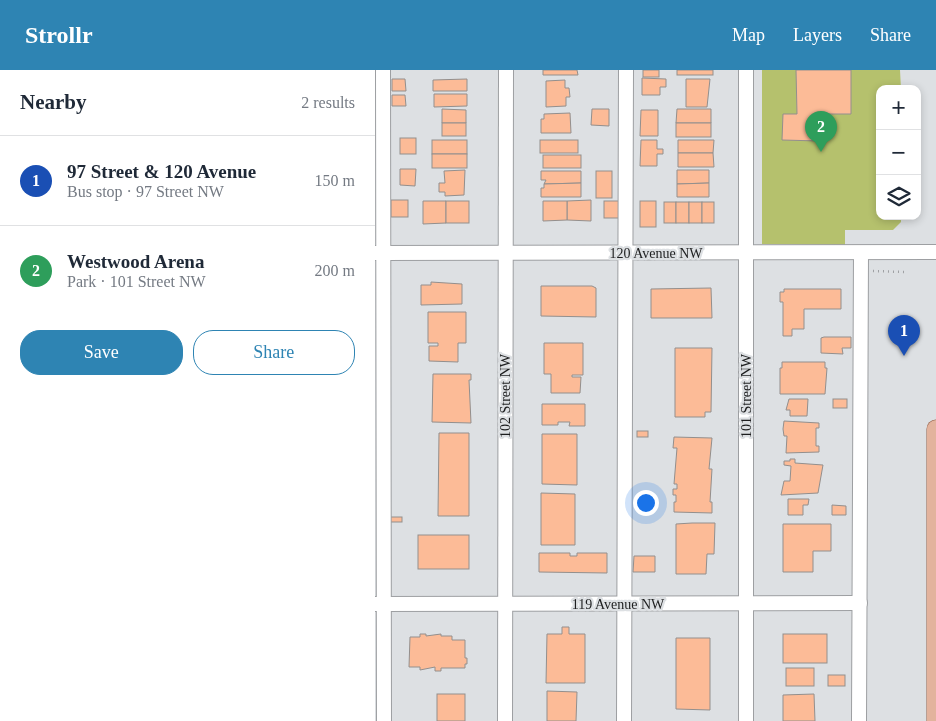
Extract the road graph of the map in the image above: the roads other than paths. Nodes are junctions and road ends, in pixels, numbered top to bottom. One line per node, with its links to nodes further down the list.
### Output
1 (383, 70): 6 (street)
2 (506, 70): 7 (street, 102 Street NW)
3 (626, 70): 8 (street)
4 (746, 70): 9 (street, 101 Street NW)
5 (936, 252): 10 (street, 120 Avenue NW)
6 (379, 253): 7 (street, 120 Avenue NW); 13 (street)
7 (506, 253): 8 (street, 120 Avenue NW); 14 (street, 102 Street NW)
8 (625, 253): 9 (street, 120 Avenue NW); 15 (street)
9 (746, 253): 10 (street, 120 Avenue NW); 16 (street, 101 Street NW)
10 (861, 253): 12 (street)
11 (936, 429): 17 (main road)
12 (860, 603): 16 (street, 119 Avenue NW); 22 (street)
13 (379, 604): 14 (street, 119 Avenue NW); 18 (street)
14 (505, 604): 15 (street, 119 Avenue NW); 19 (street, 102 Street NW)
15 (625, 604): 16 (street, 119 Avenue NW); 20 (street)
16 (746, 604): 21 (street, 101 Street NW)
17 (936, 606): 23 (main road)
18 (384, 721)
19 (505, 721)
20 (624, 721)
21 (746, 721)
22 (859, 721)
23 (936, 721)

